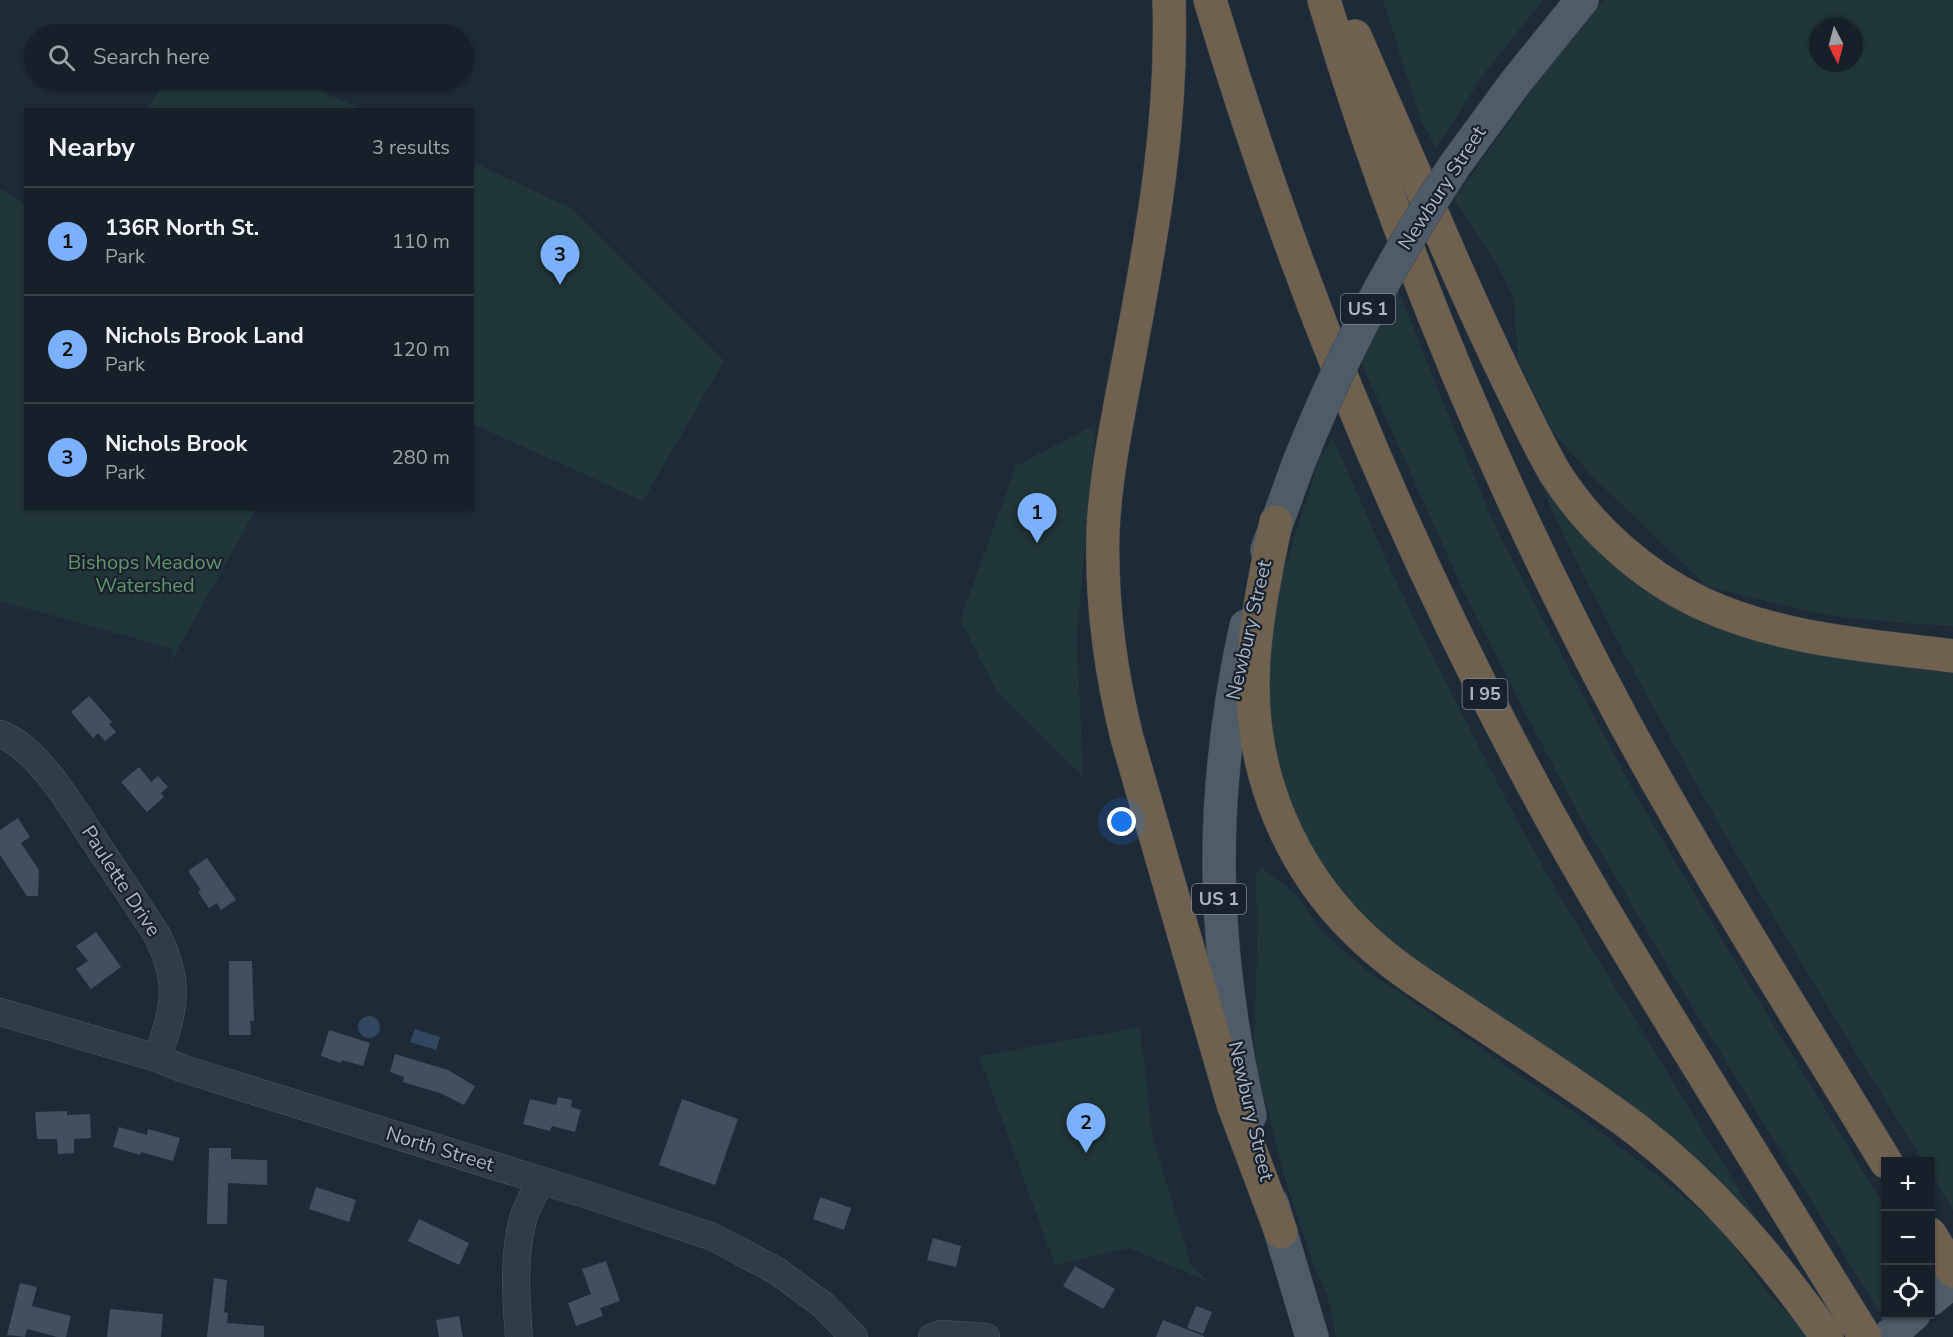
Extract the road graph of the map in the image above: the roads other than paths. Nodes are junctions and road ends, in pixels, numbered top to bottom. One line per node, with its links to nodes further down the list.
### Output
1 (1169, 0): 13 (highway)
2 (1210, 0): 25 (highway, I 95)
3 (1324, 0): 11 (highway)
4 (1339, 0): 7 (highway)
5 (1582, 0): 6 (main road, Newbury Street / US 1, bridge)
6 (1276, 522): 13 (main road, Newbury Street / US 1); 24 (highway)
7 (1953, 656)
8 (0, 734): 10 (street, Paulette Drive)
9 (0, 1012): 10 (street, North Street)
10 (157, 1058): 12 (street, North Street)
11 (1884, 1157)
12 (540, 1180): 19 (street); 20 (street, North Street)
13 (1281, 1232): 23 (main road, Newbury Street / US 1)
14 (1935, 1242): 15 (highway)
15 (1953, 1271)
16 (1953, 1281): 17 (main road)
17 (1935, 1296)
18 (1908, 1319): 26 (main road)
19 (519, 1337)
20 (854, 1337)
21 (932, 1337): 22 (street)
22 (986, 1337)
23 (1312, 1337)
24 (1827, 1337)
25 (1865, 1337)
26 (1888, 1337)

